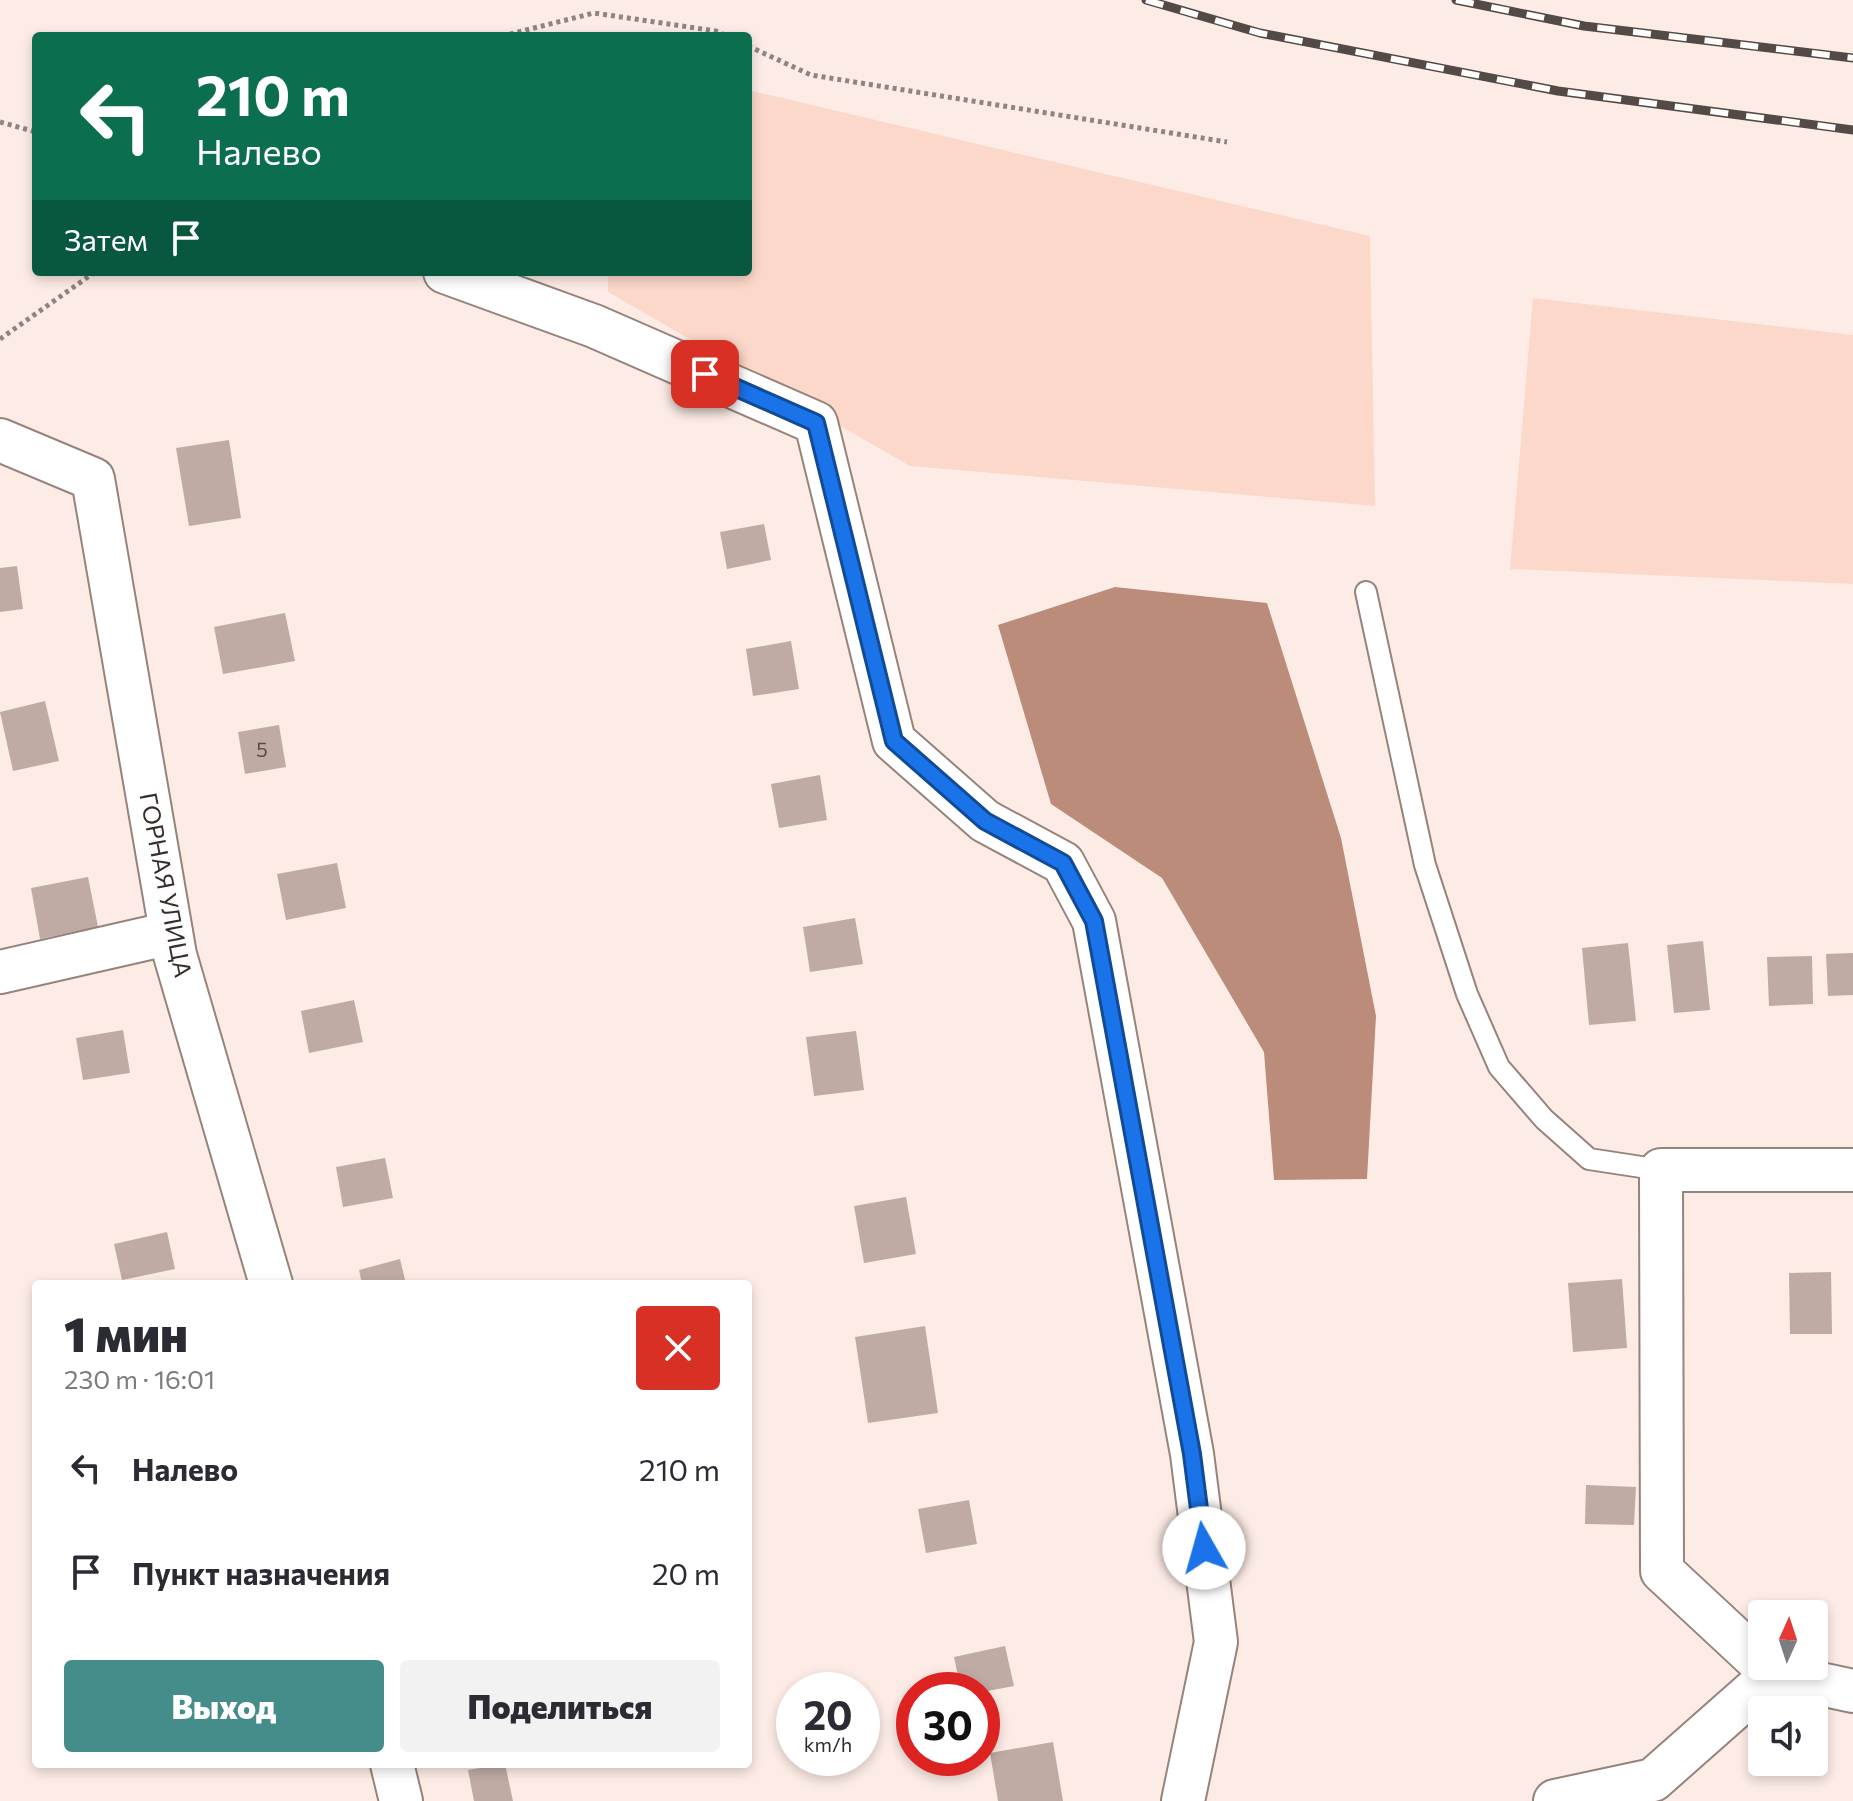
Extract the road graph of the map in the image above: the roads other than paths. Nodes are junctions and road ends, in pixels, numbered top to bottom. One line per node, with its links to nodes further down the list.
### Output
1 (456, 276): 15 (street)
2 (0, 440): 4 (street, ГОРНАЯ УЛИЦА)
3 (1366, 592): 6 (lane)
4 (171, 933): 5 (street); 8 (street, ГОРНАЯ УЛИЦА)
5 (0, 972)
6 (1661, 1170): 7 (street); 9 (street)
7 (1853, 1170)
8 (270, 1280)
9 (1748, 1651)
10 (1754, 1680): 16 (street)
11 (1811, 1680): 12 (street)
12 (1853, 1691)
13 (393, 1768): 14 (street)
14 (401, 1801)
15 (1183, 1801)
16 (1555, 1801)

